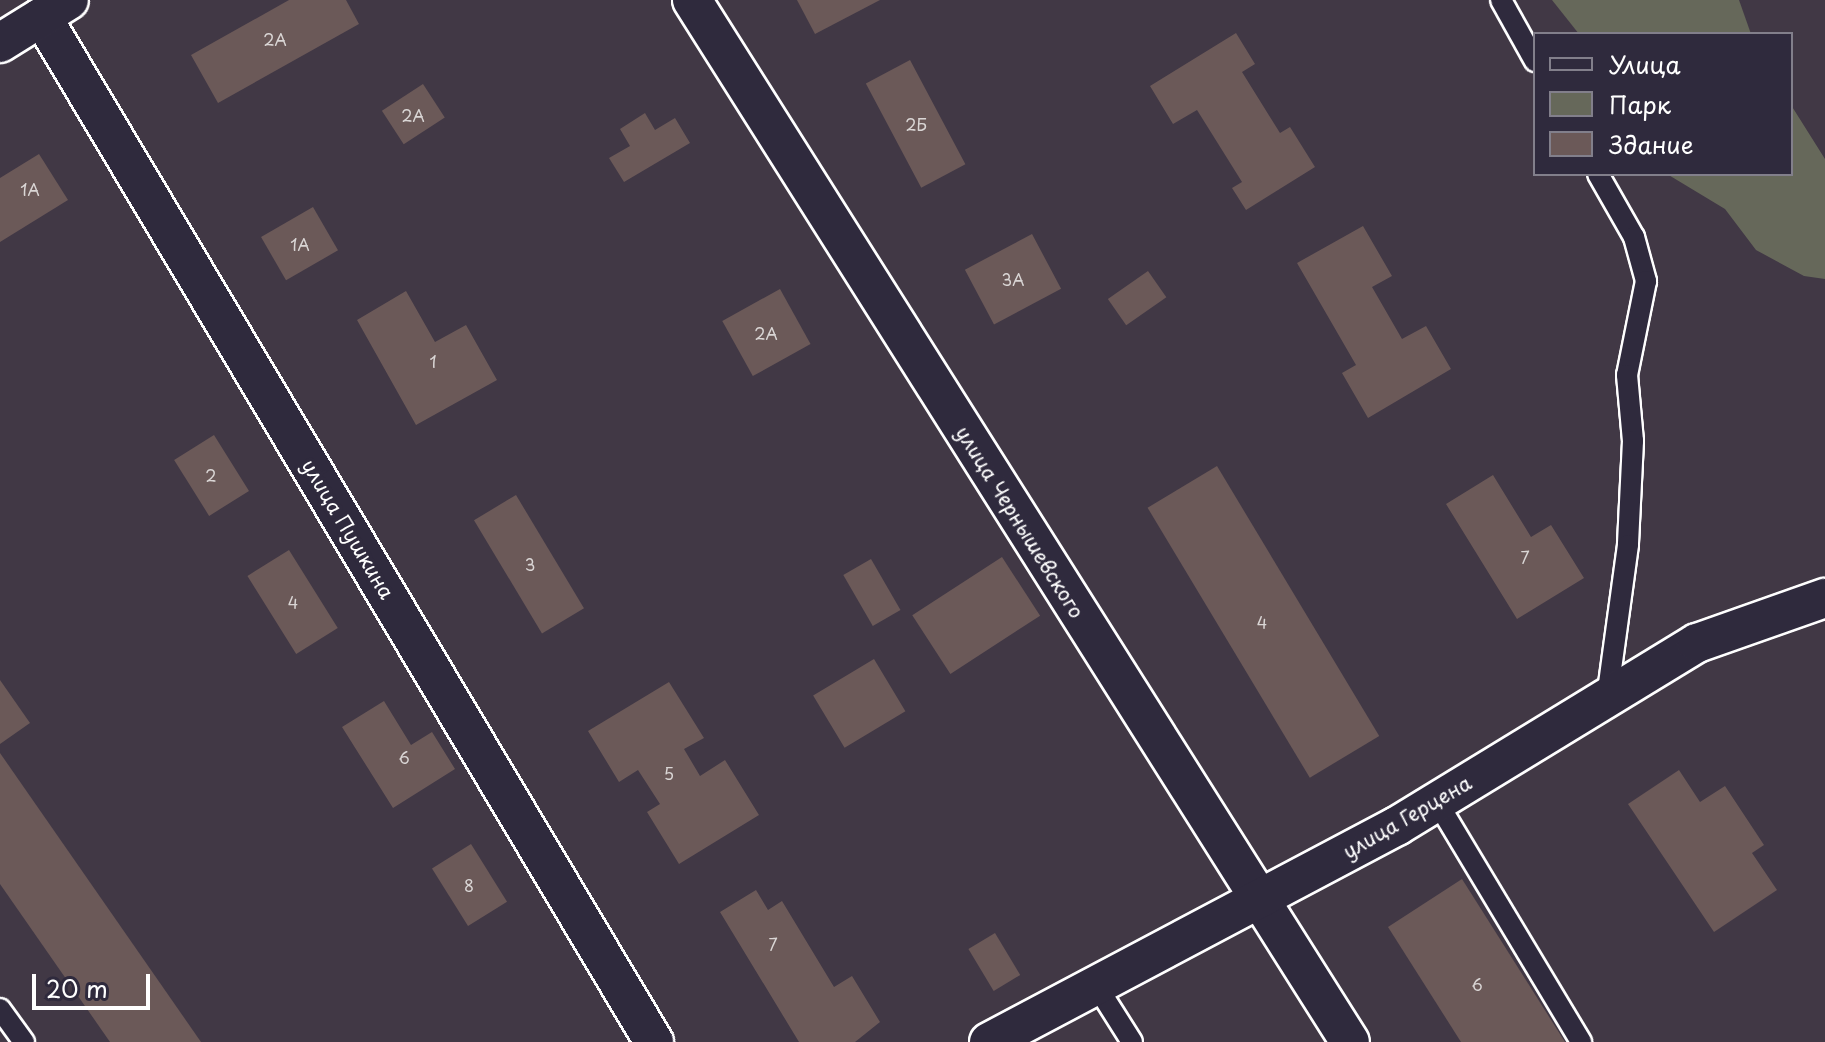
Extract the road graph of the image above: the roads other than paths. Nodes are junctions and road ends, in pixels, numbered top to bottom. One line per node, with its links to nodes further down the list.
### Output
1 (692, 0): 10 (street, улица Чернышевского)
2 (1501, 0): 5 (lane)
3 (55, 8): 4 (street); 14 (street, улица Пушкина)
4 (0, 43)
5 (1533, 57)
6 (1599, 176): 8 (lane)
7 (1825, 598): 8 (street, улица Герцена)
8 (1607, 698): 9 (street, улица Герцена)
9 (1437, 802): 10 (street, улица Герцена); 18 (lane)
10 (1257, 900): 11 (street, улица Герцена); 17 (street, улица Чернышевского)
11 (1096, 985): 15 (street, улица Герцена); 16 (lane)
12 (0, 1009): 13 (lane)
13 (24, 1042)
14 (654, 1042)
15 (989, 1042)
16 (1132, 1042)
17 (1350, 1042)
18 (1581, 1042)

